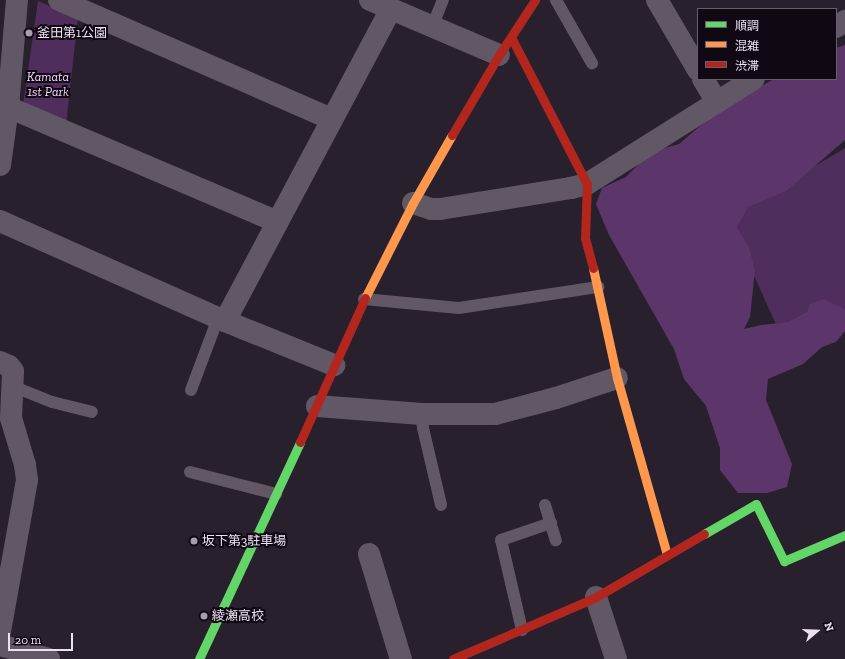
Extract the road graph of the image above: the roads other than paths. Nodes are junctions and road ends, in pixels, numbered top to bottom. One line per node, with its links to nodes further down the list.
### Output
1 (17, 0): 17 (street)
2 (59, 0): 18 (street)
3 (370, 0): 8 (street)
4 (443, 0): 9 (lane)
5 (535, 0): 10 (street)
6 (556, 0): 12 (lane)
7 (657, 0): 13 (street)
8 (391, 9): 9 (street); 18 (street)
9 (432, 27): 11 (street)
10 (511, 37): 11 (street); 20 (street)
11 (499, 55): 21 (street)
12 (592, 63)
13 (697, 68)
14 (704, 80): 16 (street)
15 (752, 80): 16 (street)
16 (717, 102): 20 (street)
17 (5, 107): 19 (street); 23 (street)
18 (332, 119): 23 (street)
19 (0, 165)
20 (587, 184): 21 (street); 24 (street)
21 (413, 203): 25 (street)
22 (0, 221): 26 (street)
23 (277, 222): 26 (street)
24 (598, 287): 25 (lane); 29 (street)
25 (364, 299): 28 (street)
26 (222, 320): 28 (street); 31 (lane)
27 (0, 362): 30 (street)
28 (334, 365): 32 (street)
29 (617, 378): 34 (street); 43 (street)
30 (12, 386): 33 (lane); 46 (street)
31 (191, 390)
32 (317, 406): 34 (street); 36 (street)
33 (92, 412)
34 (422, 414): 37 (lane)
35 (190, 472): 36 (lane)
36 (276, 494): 51 (street)
37 (441, 505)
38 (545, 505): 39 (lane)
39 (551, 523): 41 (lane); 45 (lane)
40 (845, 534): 43 (street)
41 (556, 540)
42 (369, 554): 52 (street)
43 (667, 555): 44 (street)
44 (596, 597): 45 (street); 54 (street)
45 (522, 630): 53 (street)
46 (0, 632)
47 (0, 645): 50 (street)
48 (0, 649): 49 (street)
49 (5, 659)
50 (49, 659)
51 (199, 659)
52 (401, 659)
53 (453, 659)
54 (616, 659)

